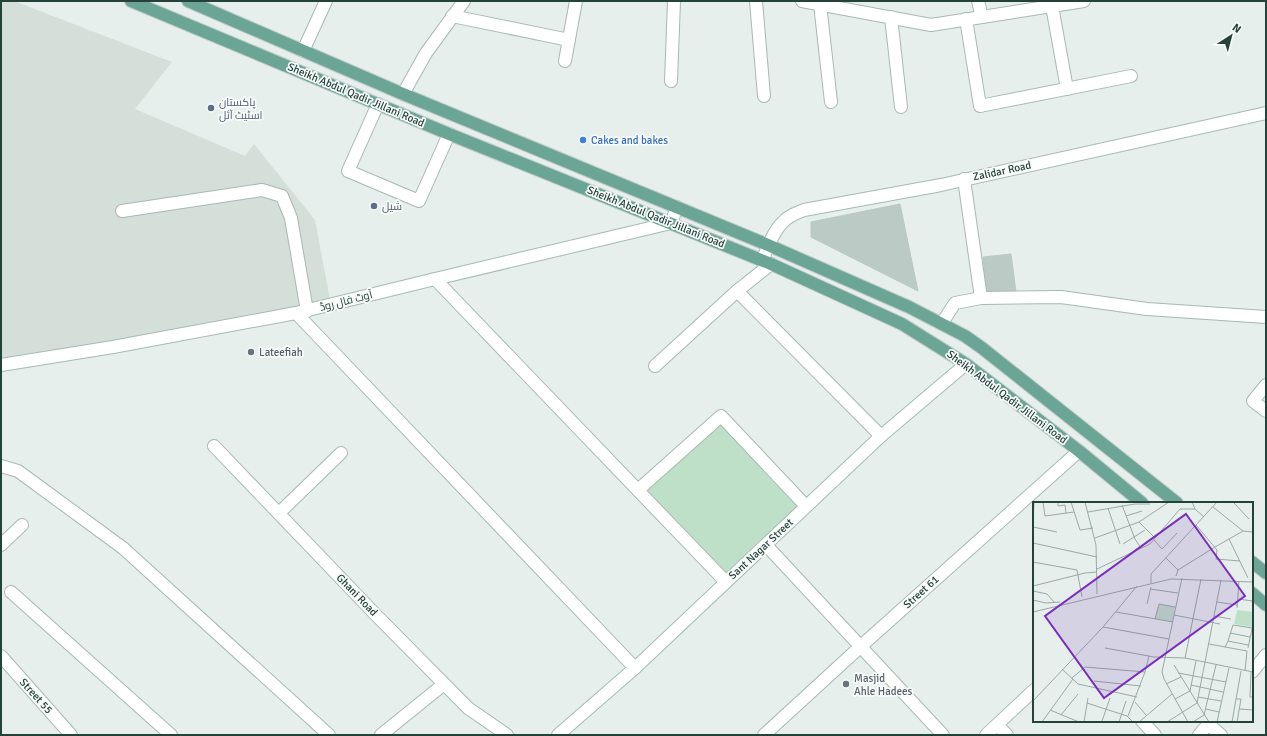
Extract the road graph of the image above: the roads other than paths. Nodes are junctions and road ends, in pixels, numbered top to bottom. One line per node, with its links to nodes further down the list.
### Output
1 (131, 1): 27 (main road, Sheikh Abdul Qadir Jillani Road)
2 (188, 1): 19 (main road, Sheikh Abdul Qadir Jillani Road)
3 (326, 1): 19 (street)
4 (464, 1): 14 (street)
5 (576, 1): 18 (street)
6 (674, 1): 22 (street)
7 (756, 1): 25 (street)
8 (802, 1): 11 (street)
9 (978, 1): 16 (street)
10 (1084, 1): 13 (street)
11 (820, 4): 12 (street); 26 (street)
12 (859, 6): 15 (street)
13 (1052, 6): 16 (street); 23 (street)
14 (452, 16): 18 (street); 24 (street)
15 (891, 17): 17 (street); 28 (street)
16 (982, 17): 17 (street)
17 (966, 19): 23 (street)
18 (569, 40): 20 (street)
19 (303, 51): 24 (main road, Sheikh Abdul Qadir Jillani Road)
20 (565, 61)
21 (1131, 76): 23 (street)
22 (671, 81)
23 (1067, 89)
24 (403, 94): 32 (main road, Sheikh Abdul Qadir Jillani Road)
25 (764, 96)
26 (831, 102)
27 (378, 104): 30 (main road, Sheikh Abdul Qadir Jillani Road); 30 (street)
28 (902, 107)
29 (1266, 113): 31 (street, Zalidar Road)
30 (449, 134): 34 (main road, Sheikh Abdul Qadir Jillani Road)
31 (964, 179): 35 (street, Zalidar Road); 39 (street)
32 (678, 207): 34 (street); 35 (main road, Sheikh Abdul Qadir Jillani Road)
33 (122, 211): 40 (street)
34 (671, 223): 36 (main road, Sheikh Abdul Qadir Jillani Road); 37 (street, آوٹ فال روڈ)
35 (768, 245): 36 (street, Zalidar Road); 42 (main road, Sheikh Abdul Qadir Jillani Road)
36 (766, 262): 38 (street); 43 (main road, Sheikh Abdul Qadir Jillani Road)
37 (435, 279): 40 (street, آوٹ فال روڈ); 53 (street)
38 (737, 291): 45 (street); 48 (street)
39 (982, 298): 41 (street); 42 (street)
40 (301, 312): 44 (street, آوٹ فال روڈ); 70 (street)
41 (1266, 317)
42 (942, 323): 55 (main road, Sheikh Abdul Qadir Jillani Road)
43 (966, 364): 48 (street, Sant Nagar Street); 50 (main road, Sheikh Abdul Qadir Jillani Road)
44 (1, 365)
45 (655, 366)
46 (1266, 385): 47 (street)
47 (1266, 412)
48 (881, 436): 56 (street, Sant Nagar Street)
49 (214, 446): 57 (street, Ghani Road)
50 (1079, 451): 54 (main road, Sheikh Abdul Qadir Jillani Road); 67 (street, Street 61)
51 (342, 453): 57 (street)
52 (1, 466): 79 (street)
53 (638, 490): 56 (street); 63 (street)
54 (1141, 502)
55 (1176, 502)
56 (806, 506): 60 (street, Sant Nagar Street)
57 (278, 513): 72 (street, Ghani Road)
58 (22, 524): 59 (street)
59 (1, 545)
60 (766, 545): 63 (street, Sant Nagar Street); 67 (street)
61 (1253, 563): 62 (main road)
62 (1266, 573)
63 (726, 582): 70 (street, Sant Nagar Street)
64 (11, 592): 78 (street)
65 (1253, 594): 66 (main road)
66 (1266, 605)
67 (860, 646): 83 (street, Street 61); 84 (street)
68 (1266, 655): 71 (street)
69 (1, 656): 77 (street, Street 55)
70 (635, 668): 82 (street, Sant Nagar Street)
71 (1253, 671)
72 (444, 684): 80 (street); 81 (street, Ghani Road)
73 (1033, 691): 76 (street)
74 (1143, 722): 87 (street)
75 (1209, 722): 88 (street); 89 (street)
76 (997, 725): 85 (street); 86 (street)
77 (71, 735)
78 (171, 735)
79 (329, 735)
80 (381, 735)
81 (507, 735)
82 (558, 735)
83 (764, 735)
84 (943, 735)
85 (986, 735)
86 (1007, 735)
87 (1155, 735)
88 (1199, 735)
89 (1221, 735)

